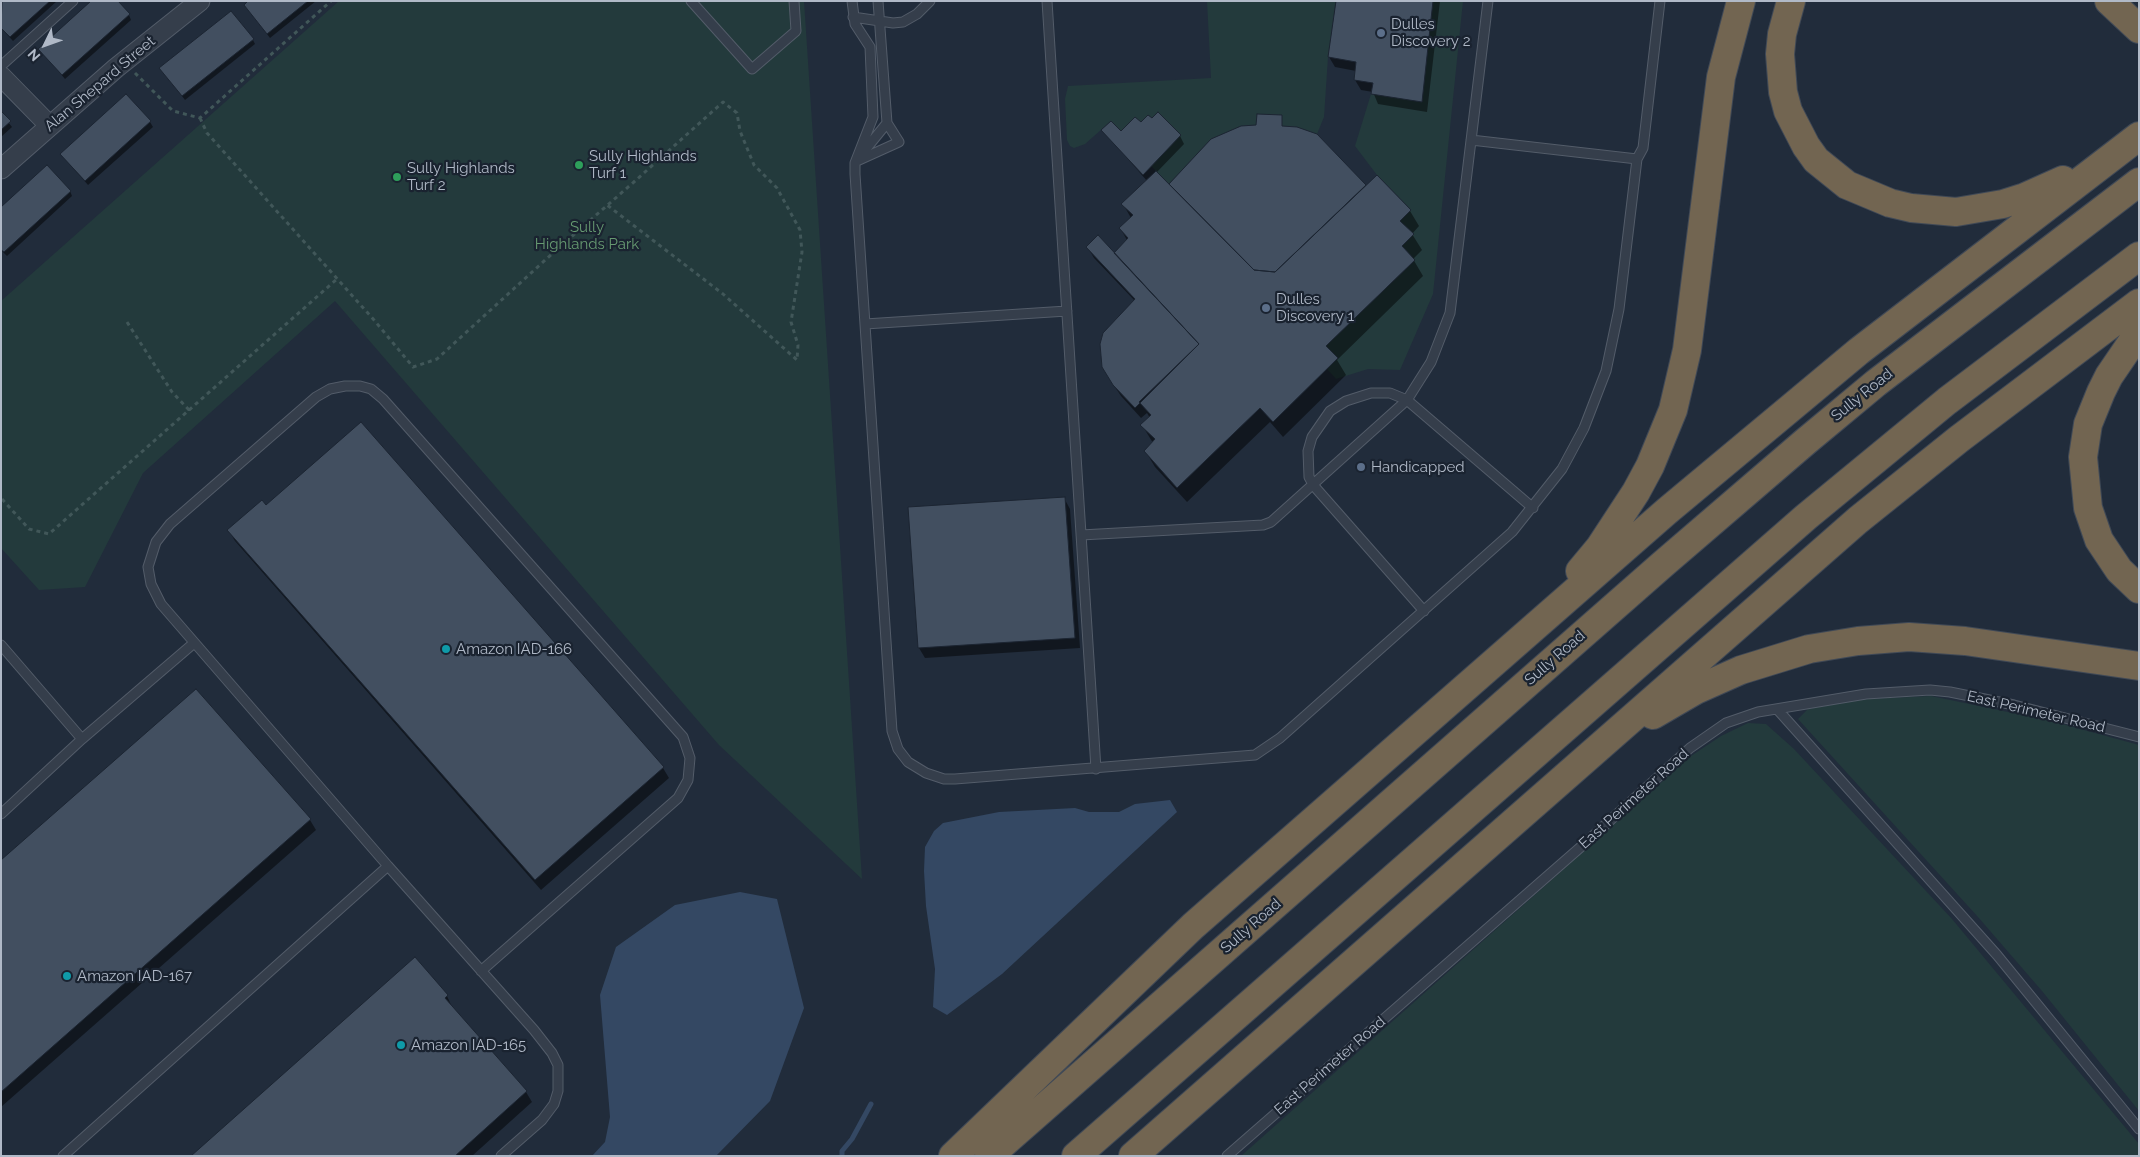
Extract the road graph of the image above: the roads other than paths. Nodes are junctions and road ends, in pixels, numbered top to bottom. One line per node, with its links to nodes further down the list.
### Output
1 (73, 1): 17 (lane)
2 (200, 1): 20 (street, Alan Shepard Street)
3 (691, 1): 4 (lane)
4 (794, 1)
5 (852, 1): 14 (lane)
6 (878, 1): 15 (lane)
7 (930, 1): 15 (lane)
8 (1047, 1): 30 (lane)
9 (1488, 1): 22 (lane)
10 (1660, 1): 23 (lane)
11 (1741, 1): 42 (highway)
12 (1791, 1): 24 (highway)
13 (2111, 3): 16 (highway)
14 (853, 17): 15 (lane); 25 (lane)
15 (879, 21): 19 (lane)
16 (2139, 29)
17 (1, 66)
18 (1, 76): 20 (street)
19 (887, 123): 25 (lane); 25 (lane)
20 (50, 126): 26 (street, Alan Shepard Street)
21 (2139, 136): 24 (highway)
22 (1471, 140): 23 (lane); 33 (lane)
23 (1637, 159): 35 (lane)
24 (2107, 159): 42 (highway)
25 (854, 163): 31 (lane)
26 (1, 169)
27 (2139, 182): 55 (highway, Sully Road)
28 (2139, 256): 56 (highway)
29 (2139, 303): 48 (highway)
30 (1067, 311): 31 (lane); 36 (lane)
31 (865, 324): 46 (lane)
32 (2139, 332): 37 (highway)
33 (1407, 400): 34 (lane); 34 (lane); 35 (lane)
34 (1314, 486): 36 (lane); 38 (lane)
35 (1533, 508): 38 (lane)
36 (1081, 535): 46 (lane)
37 (2139, 589)
38 (1424, 612): 46 (lane)
39 (194, 643): 45 (lane); 49 (lane); 50 (lane)
40 (1, 645): 45 (lane)
41 (2139, 666): 48 (highway)
42 (1462, 689): 54 (highway)
43 (1776, 709): 44 (lane, East Perimeter Road); 51 (lane); 58 (lane, East Perimeter Road)
44 (2139, 737)
45 (82, 739): 47 (lane)
46 (1096, 768)
47 (1, 814)
48 (1523, 814): 57 (highway)
49 (388, 866): 50 (lane); 52 (lane)
50 (481, 971): 53 (lane)
51 (2139, 1129)
52 (63, 1156)
53 (501, 1156)
54 (953, 1156)
55 (989, 1156)
56 (1076, 1156)
57 (1133, 1156)
58 (1227, 1156)

